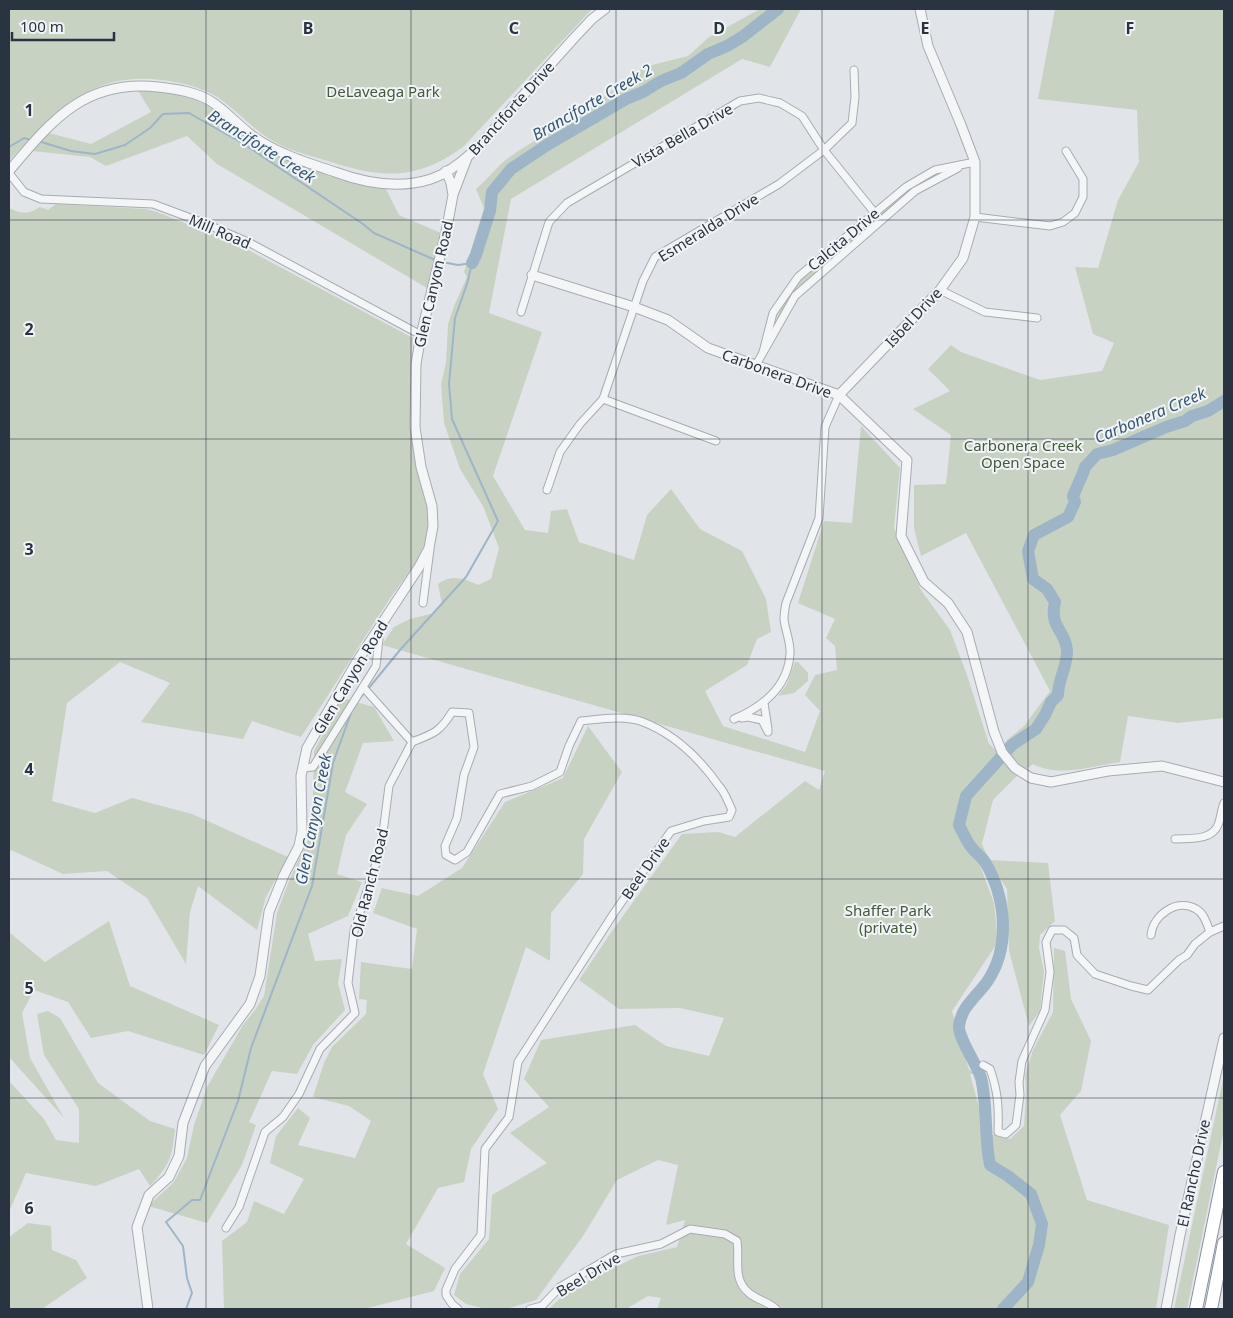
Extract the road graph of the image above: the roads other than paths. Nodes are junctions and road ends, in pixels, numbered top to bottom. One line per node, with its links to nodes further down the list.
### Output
1 (605, 9): 6 (street, Branciforte Drive)
2 (920, 9): 7 (street, Isbel Drive)
3 (854, 70): 4 (street, Esmeralda Drive)
4 (824, 150): 13 (street, Vista Bella Drive); 15 (street, Vista Bella Drive); 17 (street, Esmeralda Drive)
5 (1066, 151): 14 (street)
6 (466, 158): 9 (street, Branciforte Drive); 12 (street)
7 (975, 162): 8 (street, Calcita Drive); 14 (street, Isbel Drive)
8 (962, 165): 13 (street, Calcita Drive); 21 (street, Calcita Drive)
9 (446, 171): 11 (street, Branciforte Drive); 12 (street, Glen Canyon Road)
10 (9, 172): 11 (street, Branciforte Drive); 20 (street, Mill Road)
11 (432, 179): 12 (street)
12 (453, 195): 20 (street, Glen Canyon Road)
13 (874, 212): 21 (street, Calcita Drive)
14 (975, 217): 16 (street, Isbel Drive)
15 (532, 275): 17 (street, Carbonera Drive); 18 (street, Vista Bella Drive)
16 (940, 290): 19 (street); 23 (street, Isbel Drive)
17 (634, 307): 22 (street, Carbonera Drive); 24 (street, Esmeralda Drive)
18 (521, 312)
19 (1036, 318)
20 (421, 335): 27 (street, Glen Canyon Road)
21 (763, 352): 22 (street, Calcita Drive)
22 (756, 365): 23 (street, Carbonera Drive)
23 (839, 395): 31 (street, Isbel Drive); 34 (street, Carbonera Drive)
24 (603, 399): 25 (street); 26 (street, Esmeralda Drive)
25 (716, 442)
26 (547, 490)
27 (434, 526): 28 (street); 29 (street, Glen Canyon Road)
28 (423, 603)
29 (375, 634): 30 (street); 33 (street, Glen Canyon Road)
30 (362, 690): 32 (street); 33 (street)
31 (764, 703): 31 (street)
32 (412, 742): 43 (street, Old Ranch Road); 46 (street, Beel Drive)
33 (302, 768): 45 (street, Glen Canyon Road)
34 (1224, 782)
35 (1224, 803): 36 (street)
36 (1175, 838)
37 (1224, 926): 38 (street)
38 (1210, 932): 39 (street); 41 (street)
39 (1151, 935)
40 (1224, 1038): 49 (street, El Rancho Drive)
41 (983, 1064)
42 (1224, 1172): 50 (highway)
43 (226, 1228)
44 (1224, 1244): 51 (highway)
45 (148, 1309)
46 (458, 1309)
47 (530, 1309): 48 (street, Beel Drive)
48 (776, 1309)
49 (1166, 1309)
50 (1196, 1309)
51 (1211, 1309)

